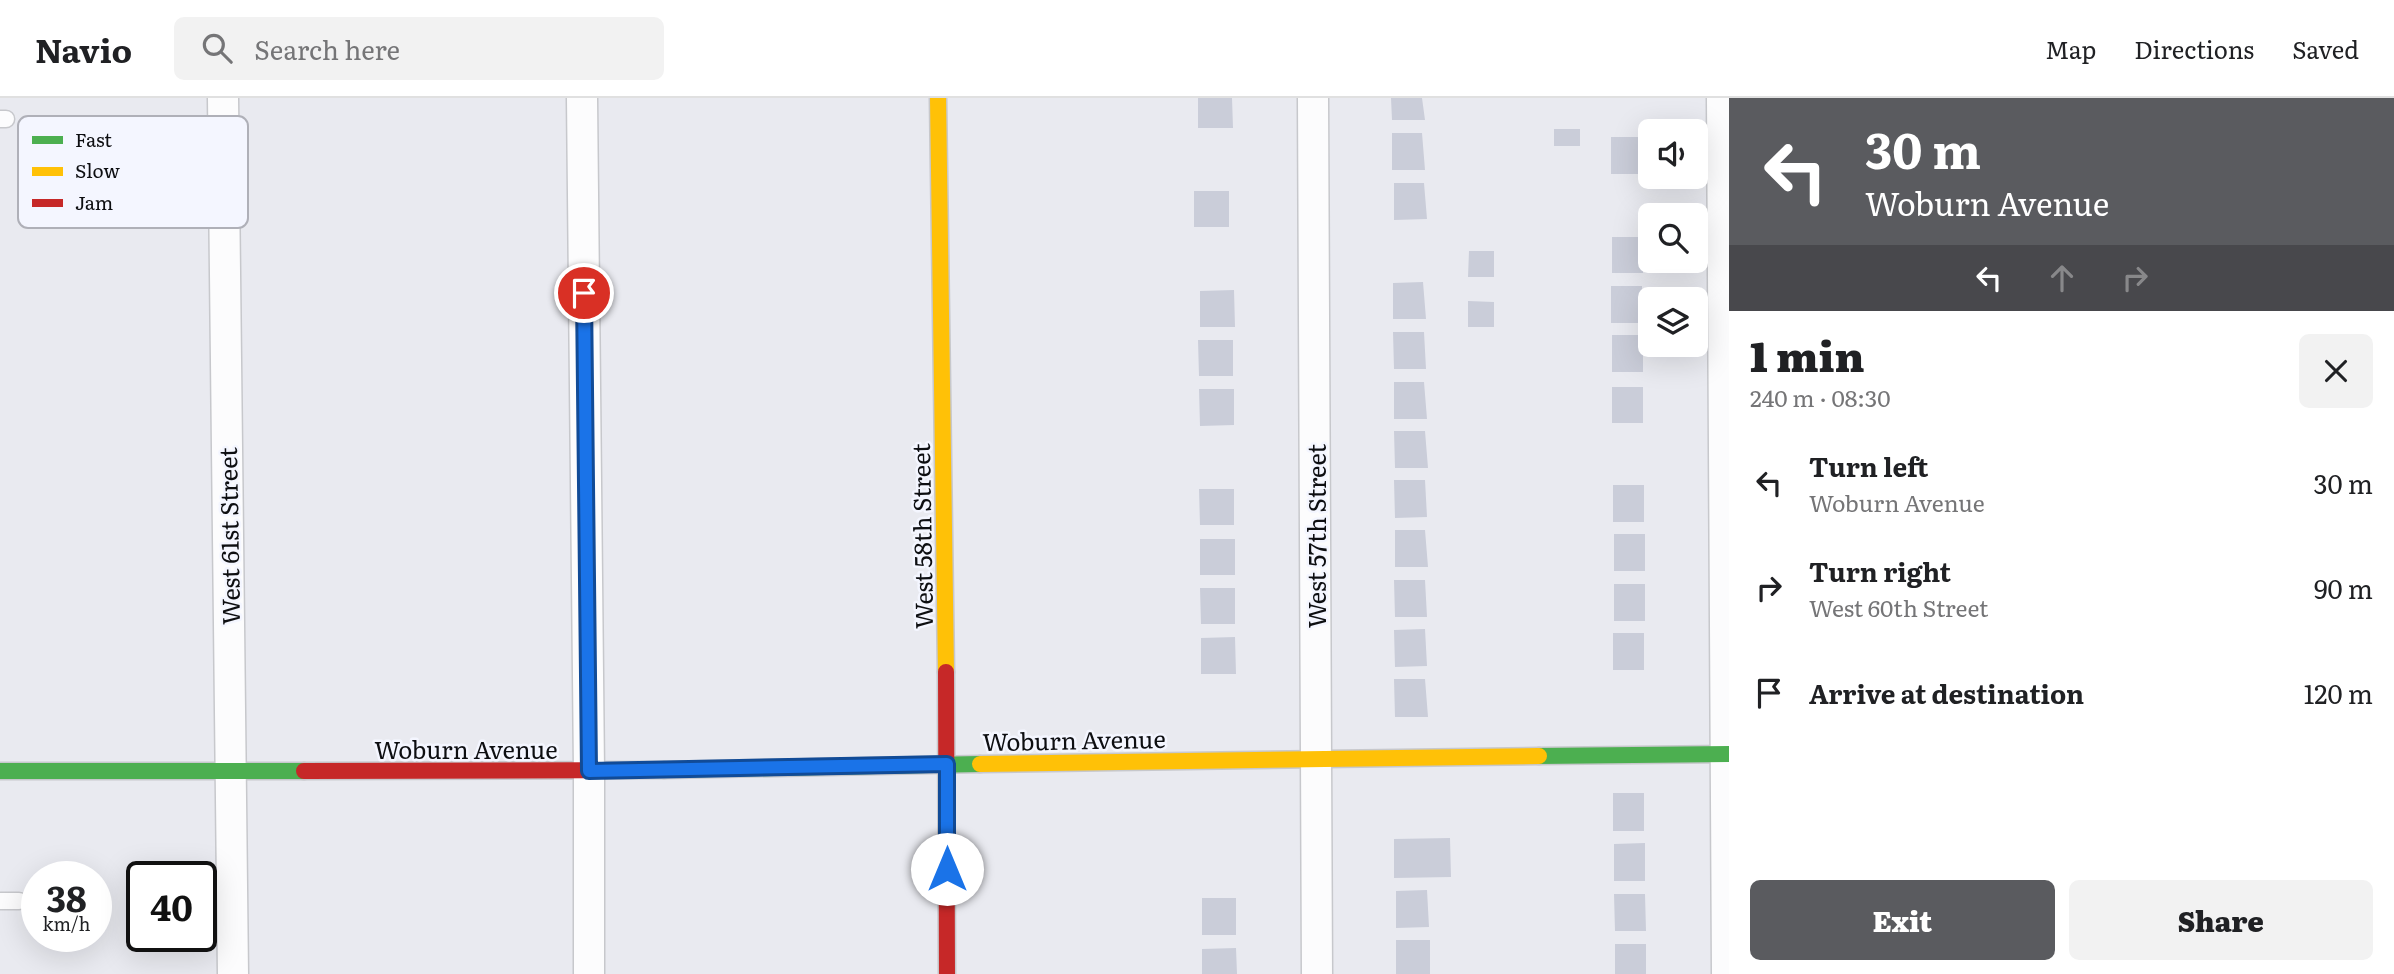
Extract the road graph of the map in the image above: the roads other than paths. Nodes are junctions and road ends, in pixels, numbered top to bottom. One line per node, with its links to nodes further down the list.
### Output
1 (223, 98): 6 (street, West 61st Street)
2 (582, 98): 13 (street)
3 (938, 98): 10 (street, West 58th Street)
4 (1313, 98): 9 (street, West 57th Street)
5 (1722, 98): 8 (street)
6 (223, 116)
7 (225, 228): 12 (street, West 61st Street)
8 (1728, 754): 9 (street, Woburn Avenue); 20 (street)
9 (1315, 758): 10 (street, Woburn Avenue); 19 (street, West 57th Street)
10 (947, 764): 13 (street, Woburn Avenue); 18 (street, West 58th Street)
11 (0, 771): 12 (street, Woburn Avenue)
12 (231, 771): 13 (street, Woburn Avenue); 16 (street, West 61st Street)
13 (589, 771): 17 (street)
14 (0, 901): 15 (lane)
15 (19, 901)
16 (233, 974)
17 (589, 974)
18 (947, 974)
19 (1317, 974)
20 (1727, 974)

